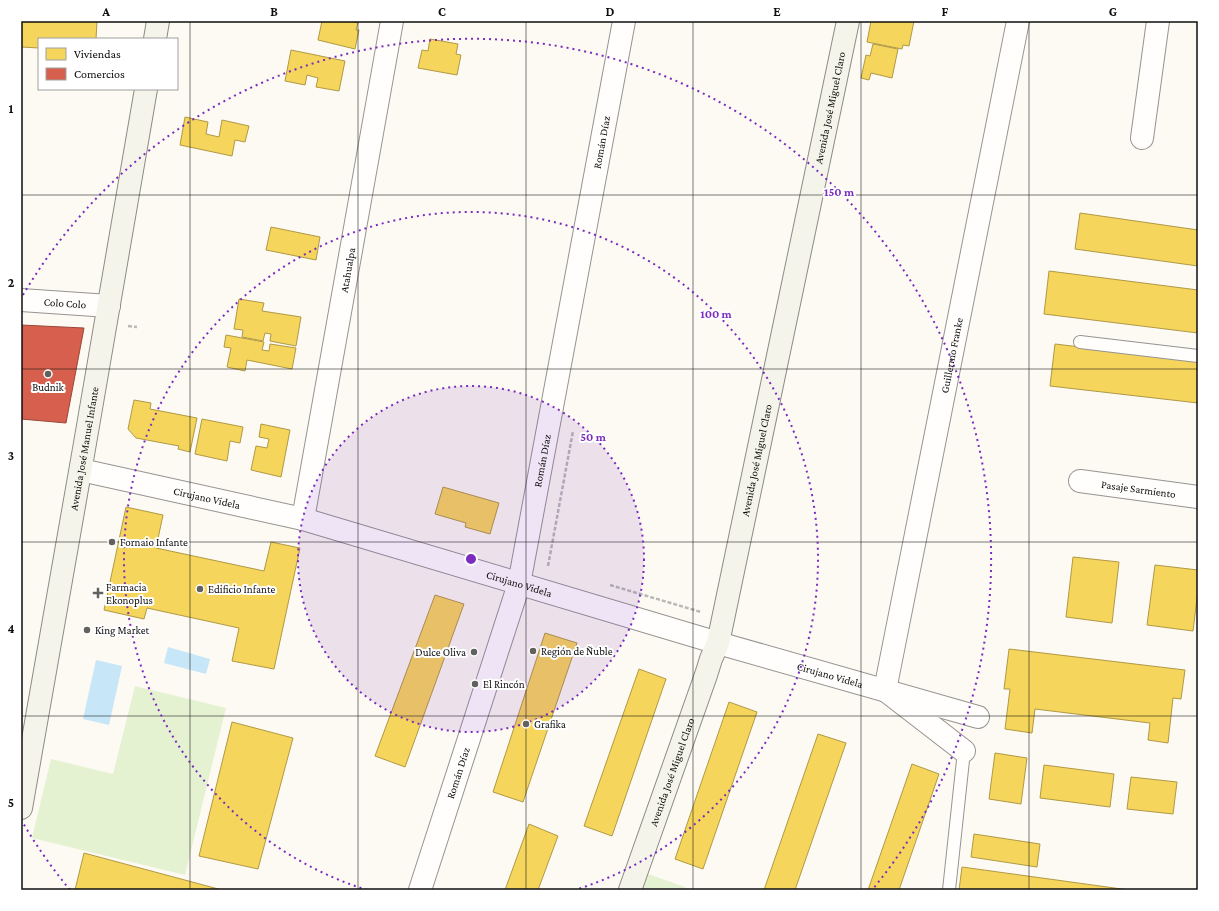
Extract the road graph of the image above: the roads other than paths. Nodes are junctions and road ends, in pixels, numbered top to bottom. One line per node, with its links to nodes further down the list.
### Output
1 (158, 21): 7 (street)
2 (392, 21): 17 (street, Atahualpa)
3 (624, 21): 18 (street, Román Díaz)
4 (848, 21): 19 (street, Avenida José Miguel Claro)
5 (1018, 21): 20 (street, Guillermo Franke)
6 (1158, 21): 9 (street)
7 (155, 38)
8 (146, 90): 11 (street, Avenida José Manuel Infante)
9 (1142, 138)
10 (21, 300): 11 (street, Colo Colo)
11 (109, 306): 14 (street, Avenida José Manuel Infante)
12 (1080, 342): 13 (lane)
13 (1198, 356)
14 (81, 470): 17 (street, Cirujano Videla); 23 (street, Avenida José Manuel Infante)
15 (1080, 481): 16 (street, Pasaje Sarmiento)
16 (1198, 497)
17 (303, 519): 18 (street, Cirujano Videla)
18 (519, 584): 19 (street, Cirujano Videla); 24 (street, Román Díaz)
19 (718, 643): 20 (street, Cirujano Videla); 25 (street, Avenida José Miguel Claro)
20 (885, 690): 21 (street, Cirujano Videla); 22 (street, Cirujano Videla)
21 (978, 717)
22 (964, 751): 26 (lane)
23 (22, 795)
24 (420, 890)
25 (630, 890)
26 (949, 890)

